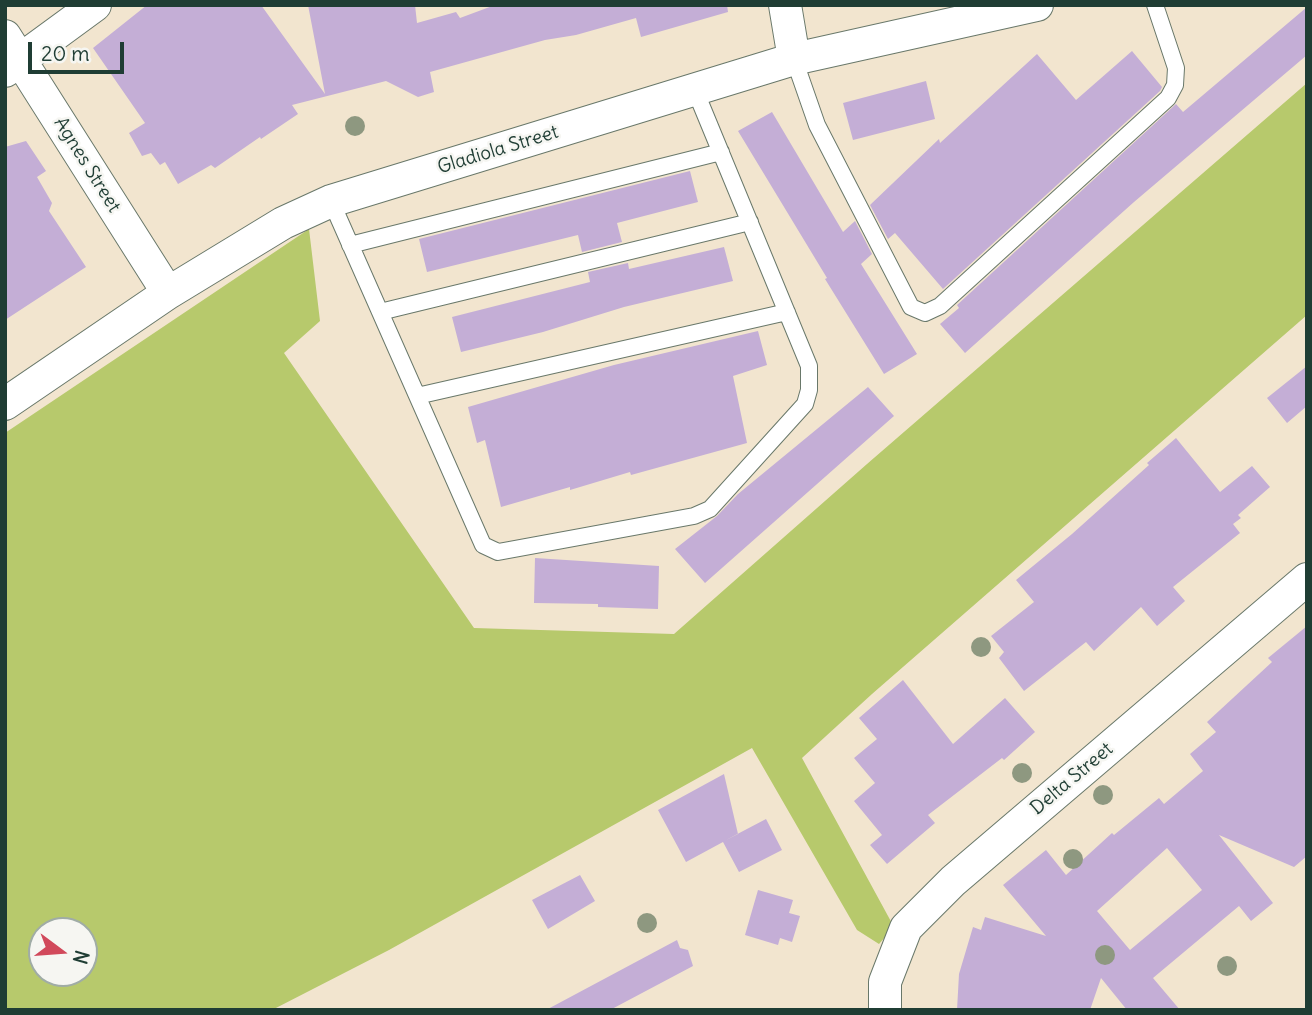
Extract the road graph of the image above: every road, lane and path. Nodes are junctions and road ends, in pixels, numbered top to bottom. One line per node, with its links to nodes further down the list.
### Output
1 (95, 5): 5 (street)
2 (785, 5): 6 (street)
3 (1037, 5): 6 (street, Gladiola Street)
4 (1154, 5): 6 (lane)
5 (10, 56): 12 (street, Agnes Street)
6 (794, 59): 7 (street, Gladiola Street)
7 (695, 90): 8 (lane); 9 (street, Gladiola Street)
8 (721, 152): 10 (lane); 11 (lane)
9 (331, 201): 11 (lane); 12 (street, Gladiola Street)
10 (750, 222): 13 (lane); 14 (lane)
11 (350, 245): 13 (lane)
12 (168, 293): 16 (street, Gladiola Street)
13 (380, 312): 15 (lane)
14 (787, 312): 15 (lane); 15 (lane)
15 (417, 396)
16 (5, 404)
17 (1307, 579): 18 (street, Delta Street)
18 (885, 1010)

